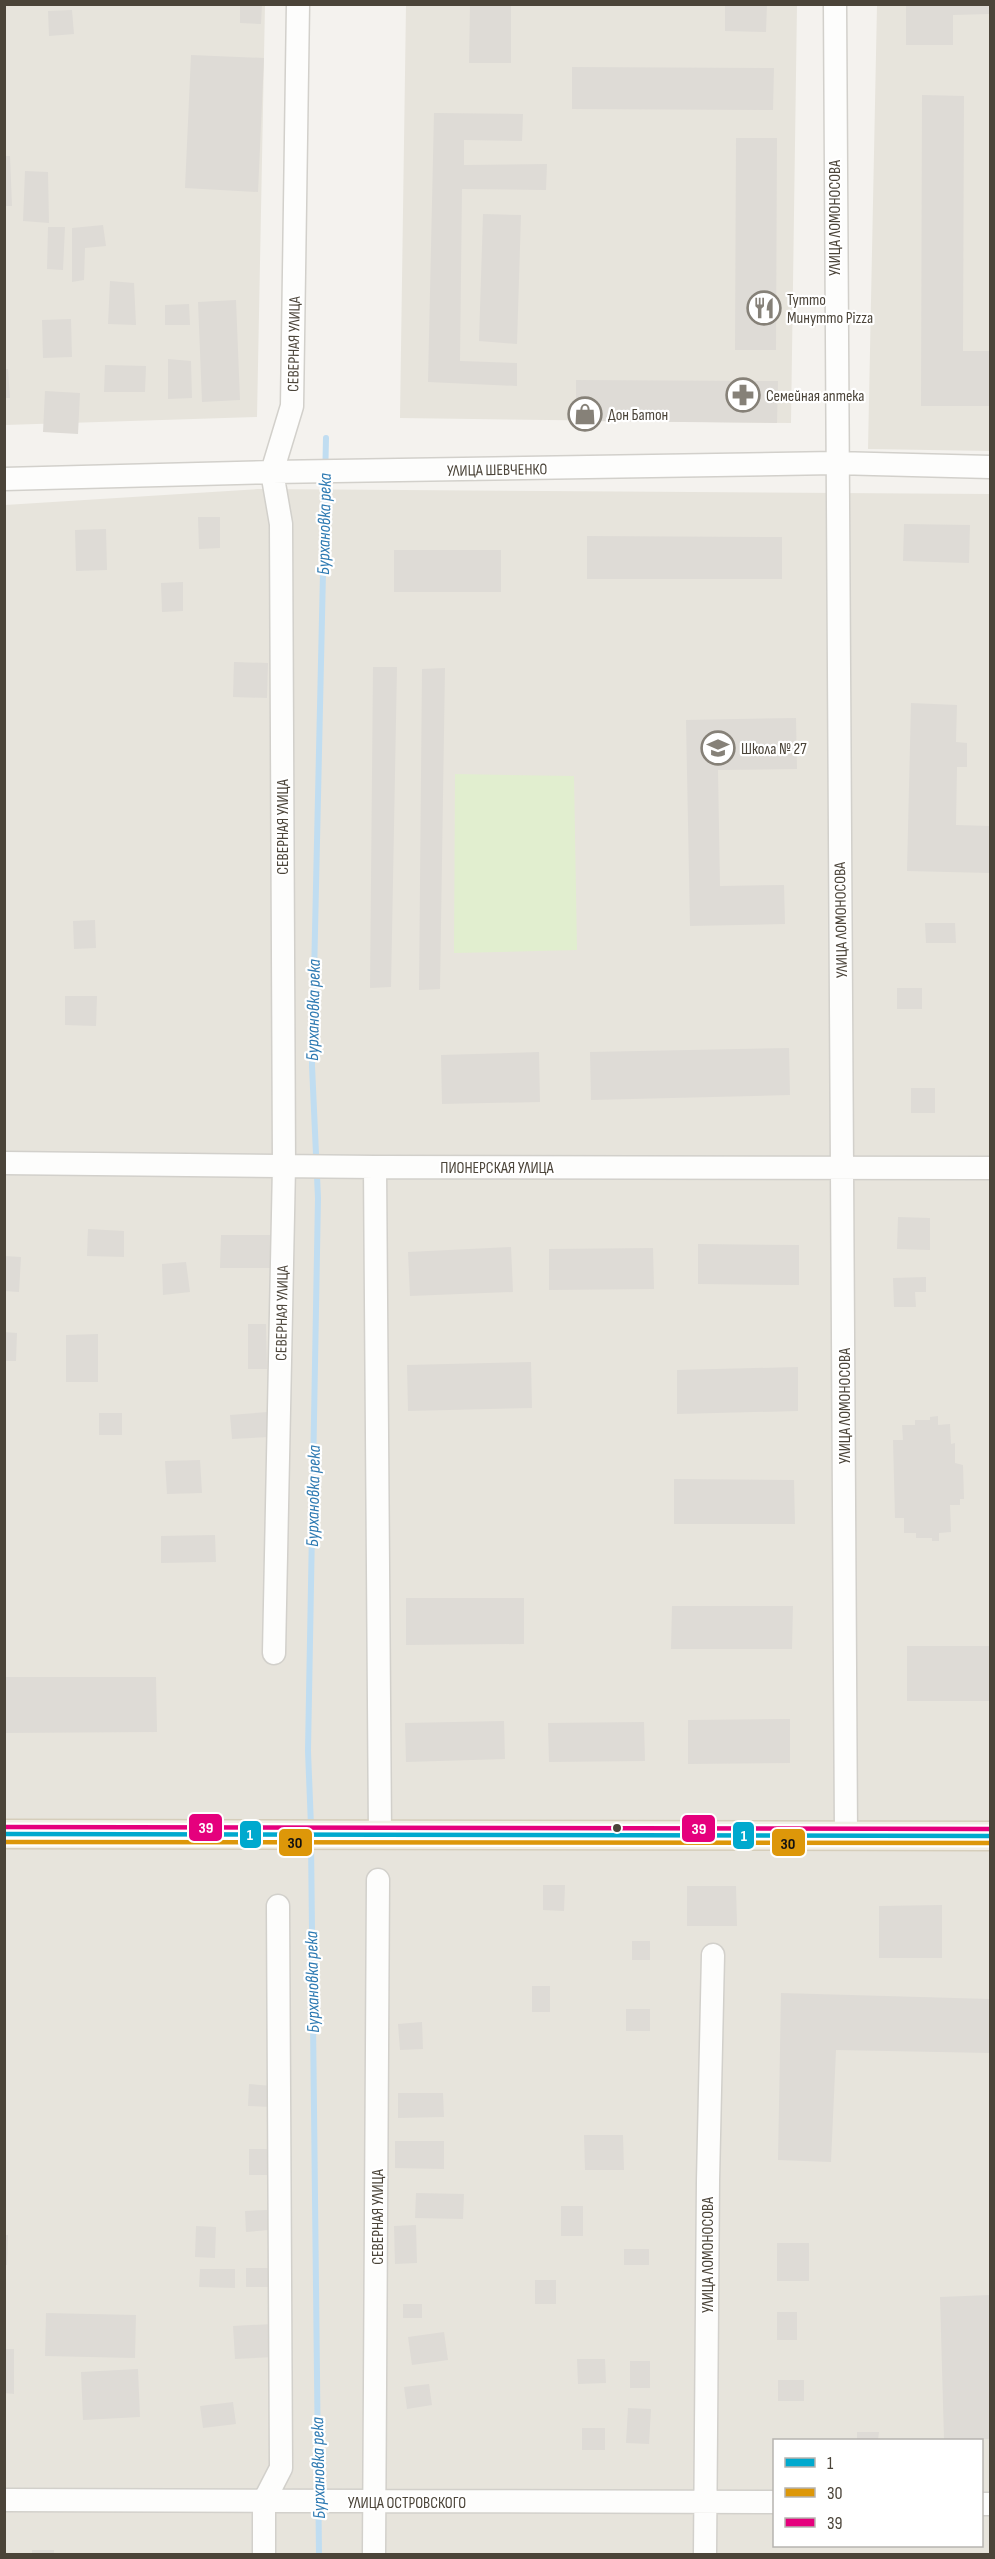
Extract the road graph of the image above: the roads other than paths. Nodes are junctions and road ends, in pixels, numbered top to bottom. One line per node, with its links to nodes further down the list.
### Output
1 (298, 4): 5 (street, СЕВЕРНАЯ УЛИЦА)
2 (835, 4): 3 (street, УЛИЦА ЛОМОНОСОВА)
3 (835, 463): 4 (street, УЛИЦА ШЕВЧЕНКО); 5 (street, УЛИЦА ШЕВЧЕНКО); 10 (street, УЛИЦА ЛОМОНОСОВА)
4 (990, 467)
5 (272, 472): 6 (street, УЛИЦА ШЕВЧЕНКО); 8 (street, СЕВЕРНАЯ УЛИЦА)
6 (4, 479)
7 (4, 1162): 8 (street, ПИОНЕРСКАЯ УЛИЦА)
8 (284, 1166): 9 (street, ПИОНЕРСКАЯ УЛИЦА); 12 (street, СЕВЕРНАЯ УЛИЦА)
9 (375, 1167): 10 (street, ПИОНЕРСКАЯ УЛИЦА); 14 (street)
10 (843, 1168): 11 (street, ПИОНЕРСКАЯ УЛИЦА); 15 (street, УЛИЦА ЛОМОНОСОВА)
11 (990, 1168)
12 (274, 1653)
13 (4, 1834): 14 (main road)
14 (380, 1834): 15 (main road)
15 (846, 1835): 16 (main road)
16 (990, 1836)
17 (378, 1880): 22 (street, СЕВЕРНАЯ УЛИЦА)
18 (278, 1906): 21 (street)
19 (713, 1955): 23 (street, УЛИЦА ЛОМОНОСОВА)
20 (4, 2500): 21 (street, УЛИЦА ОСТРОВСКОГО)
21 (273, 2501): 22 (street, УЛИЦА ОСТРОВСКОГО); 25 (street)
22 (375, 2502): 23 (street, УЛИЦА ОСТРОВСКОГО); 26 (street, СЕВЕРНАЯ УЛИЦА)
23 (705, 2502): 24 (street, УЛИЦА ОСТРОВСКОГО); 27 (street, УЛИЦА ЛОМОНОСОВА)
24 (773, 2502)
25 (264, 2554)
26 (374, 2554)
27 (705, 2554)

